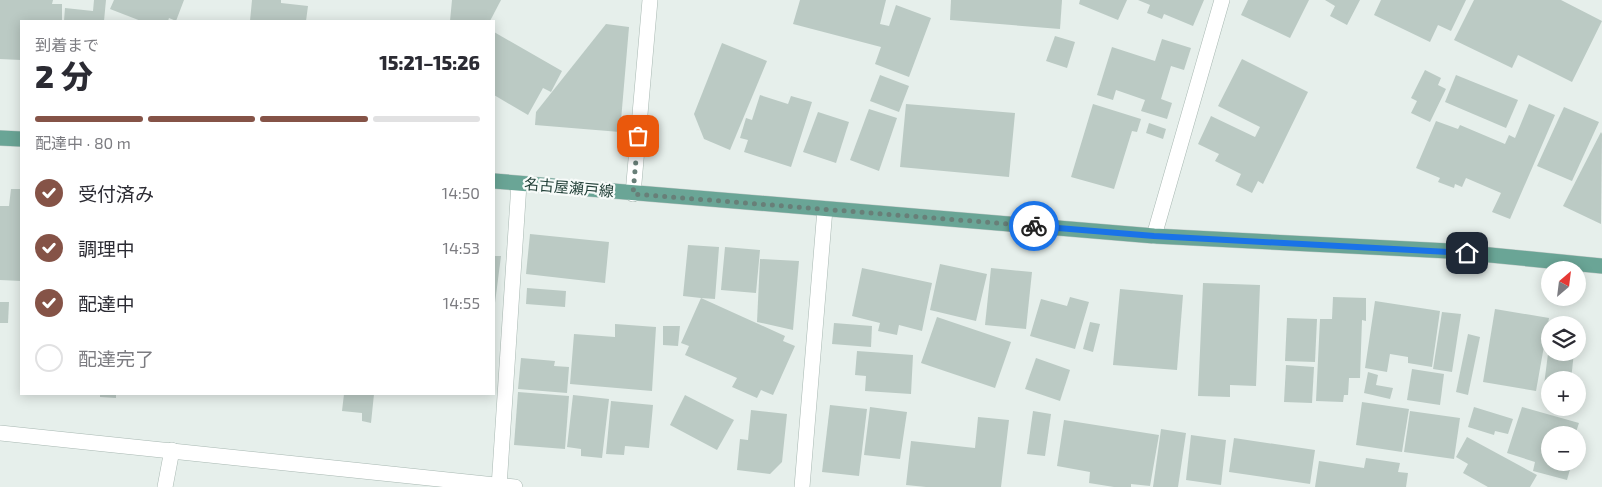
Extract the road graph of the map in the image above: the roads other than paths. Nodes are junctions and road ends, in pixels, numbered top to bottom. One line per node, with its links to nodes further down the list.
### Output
1 (650, 0): 7 (street)
2 (1222, 0): 9 (street)
3 (0, 138): 4 (main road)
4 (20, 140)
5 (495, 181): 6 (main road, 名古屋瀬戸線)
6 (519, 184): 7 (main road, 名古屋瀬戸線); 13 (street)
7 (633, 194): 8 (main road, 名古屋瀬戸線)
8 (825, 209): 9 (main road, 名古屋瀬戸線); 16 (street)
9 (1154, 236): 10 (main road, 名古屋瀬戸線)
10 (1602, 266)
11 (0, 433): 12 (street)
12 (172, 450): 13 (street); 14 (street)
13 (499, 486): 15 (street)
14 (165, 487)
15 (515, 487)
16 (802, 487)

